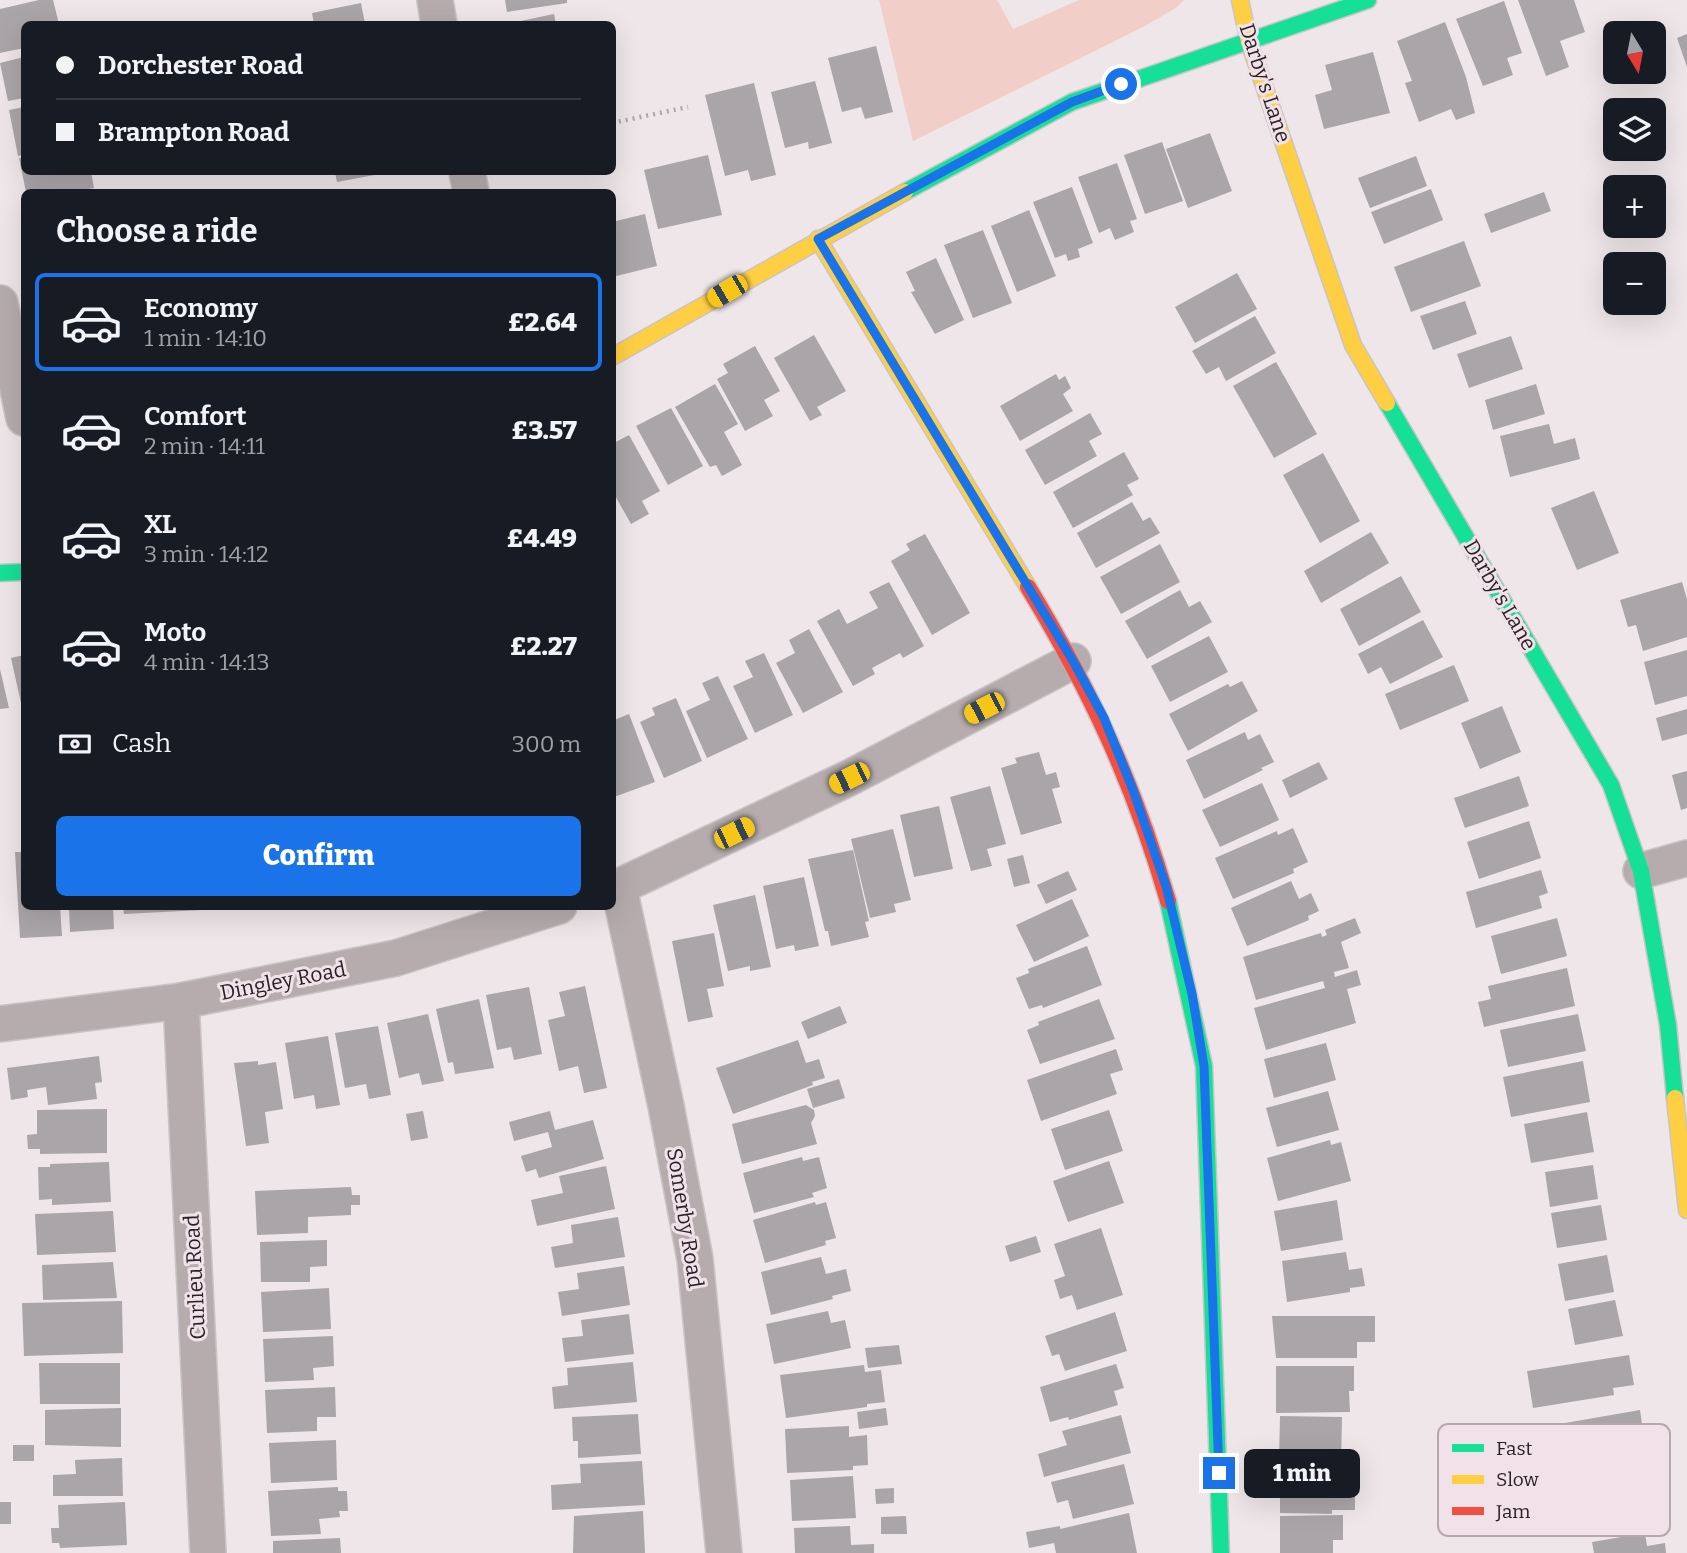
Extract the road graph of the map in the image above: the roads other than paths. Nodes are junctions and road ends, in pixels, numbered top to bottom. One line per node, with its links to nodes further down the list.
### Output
1 (435, 0): 4 (street)
2 (1240, 0): 5 (street, Darby's Lane)
3 (1368, 0): 5 (street)
4 (438, 21)
5 (1249, 42): 6 (street); 14 (street, Darby's Lane)
6 (818, 239): 8 (street); 12 (street)
7 (0, 303): 9 (street)
8 (616, 355)
9 (21, 404)
10 (21, 572): 11 (street)
11 (0, 573)
12 (1073, 661): 15 (street); 22 (street)
13 (1687, 858): 14 (street)
14 (1641, 871): 19 (street, Darby's Lane)
15 (616, 889): 21 (street, Somerby Road)
16 (546, 910): 17 (street, Dingley Road)
17 (181, 1001): 18 (street, Dingley Road); 20 (street, Curlieu Road)
18 (0, 1024)
19 (1687, 1210)
20 (208, 1553)
21 (724, 1553)
22 (1221, 1553)

